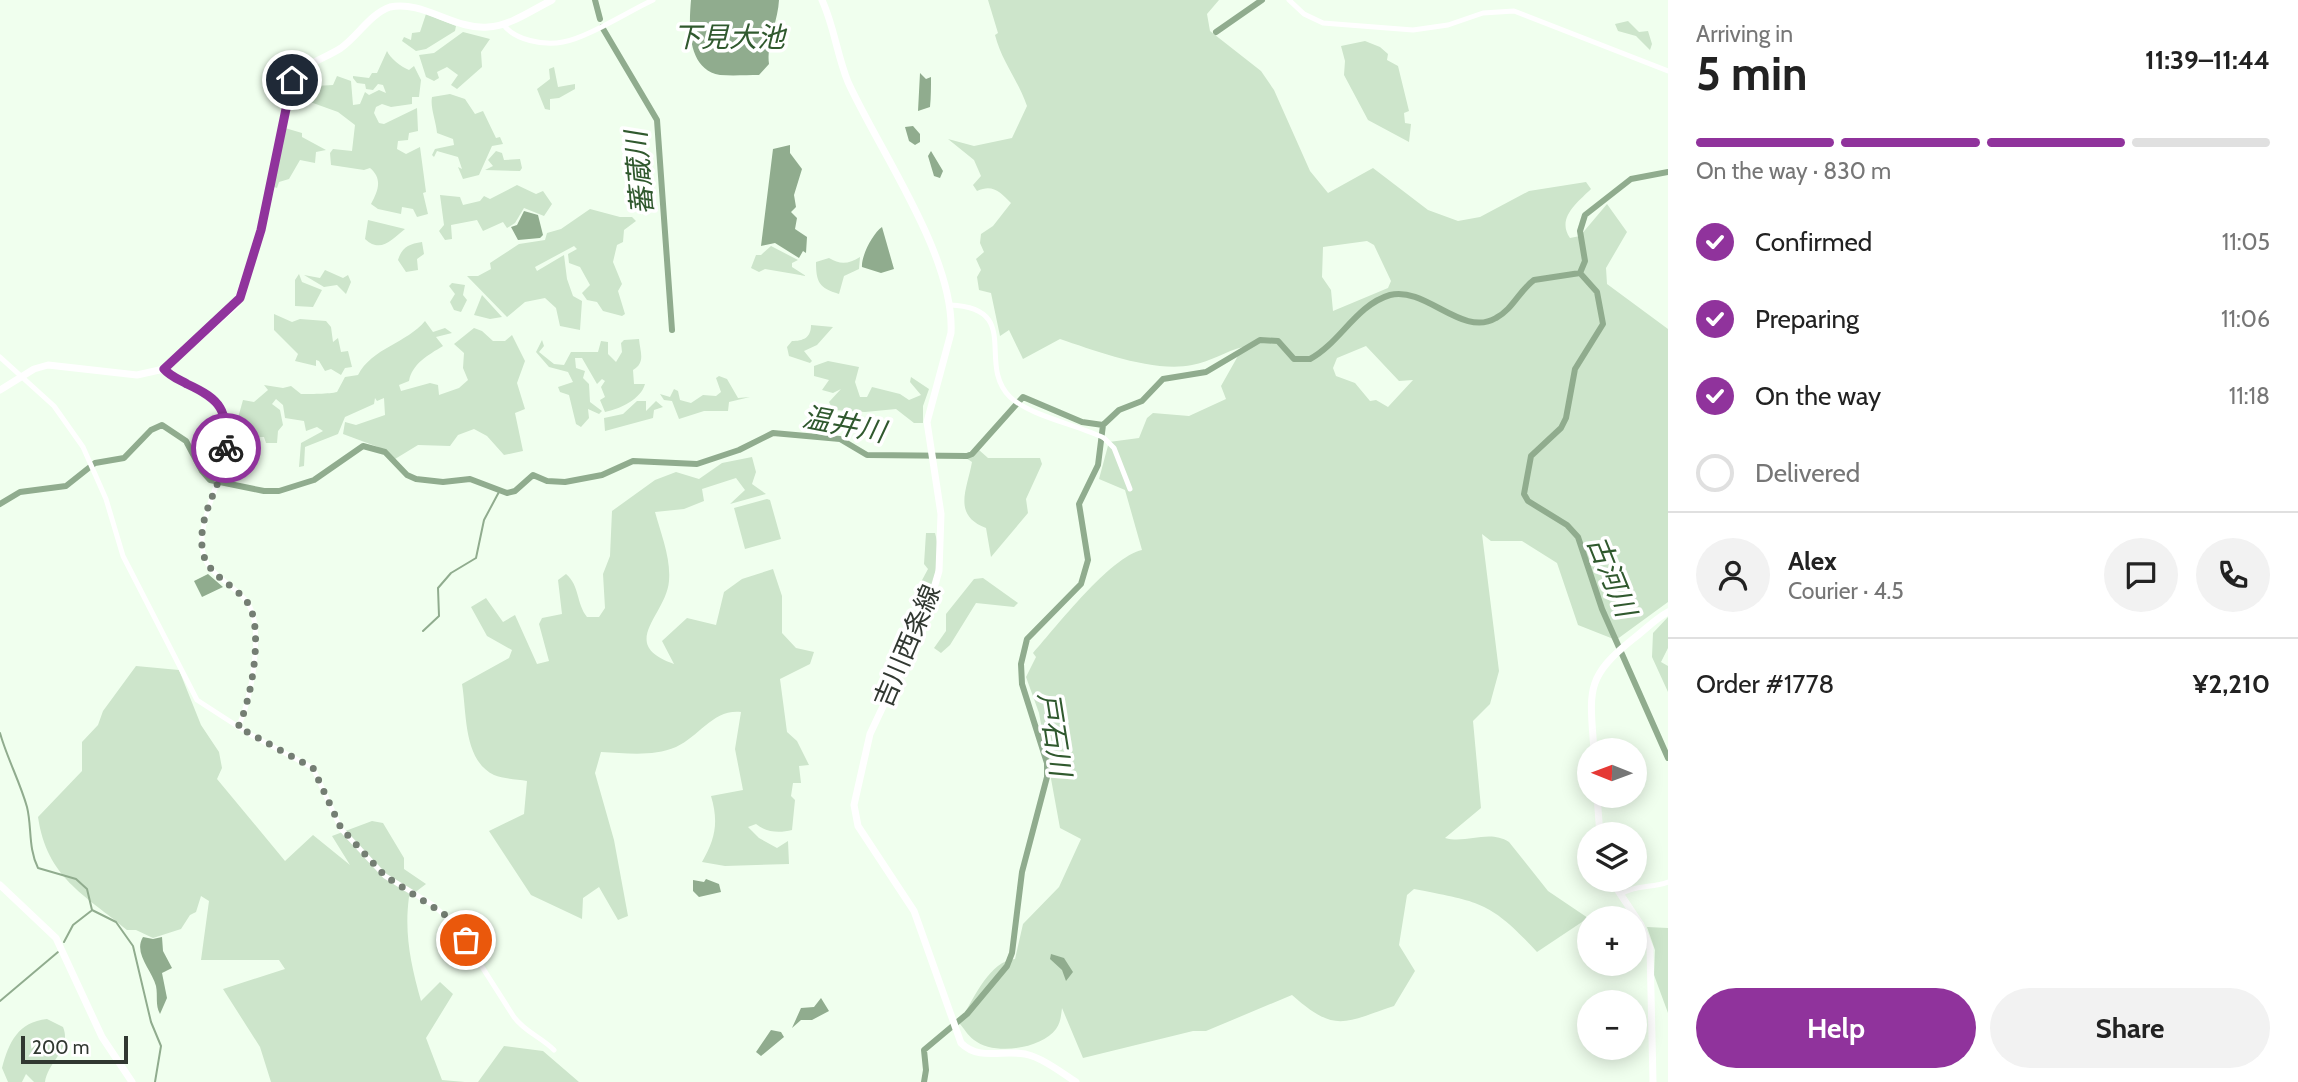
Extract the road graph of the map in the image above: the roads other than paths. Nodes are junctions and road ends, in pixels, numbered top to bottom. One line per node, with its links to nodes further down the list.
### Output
1 (541, 0): 6 (main road)
2 (552, 0): 6 (main road)
3 (653, 0): 6 (street)
4 (822, 0): 8 (main road, 吉川西条線)
5 (1289, 0): 7 (street)
6 (503, 24): 10 (main road)
7 (1668, 71)
8 (950, 305): 13 (street); 23 (main road, 吉川西条線)
9 (0, 357): 11 (street)
10 (164, 369): 11 (main road); 15 (street)
11 (22, 376): 12 (main road); 15 (street)
12 (0, 390)
13 (1130, 489)
14 (1668, 612): 16 (main road)
15 (238, 727): 21 (street)
16 (1594, 738)
17 (1668, 882): 20 (street)
18 (0, 885): 22 (main road)
19 (1618, 892): 20 (main road)
20 (1620, 895): 24 (main road)
21 (554, 1050)
22 (132, 1082)
23 (1076, 1082)
24 (1653, 1082)

